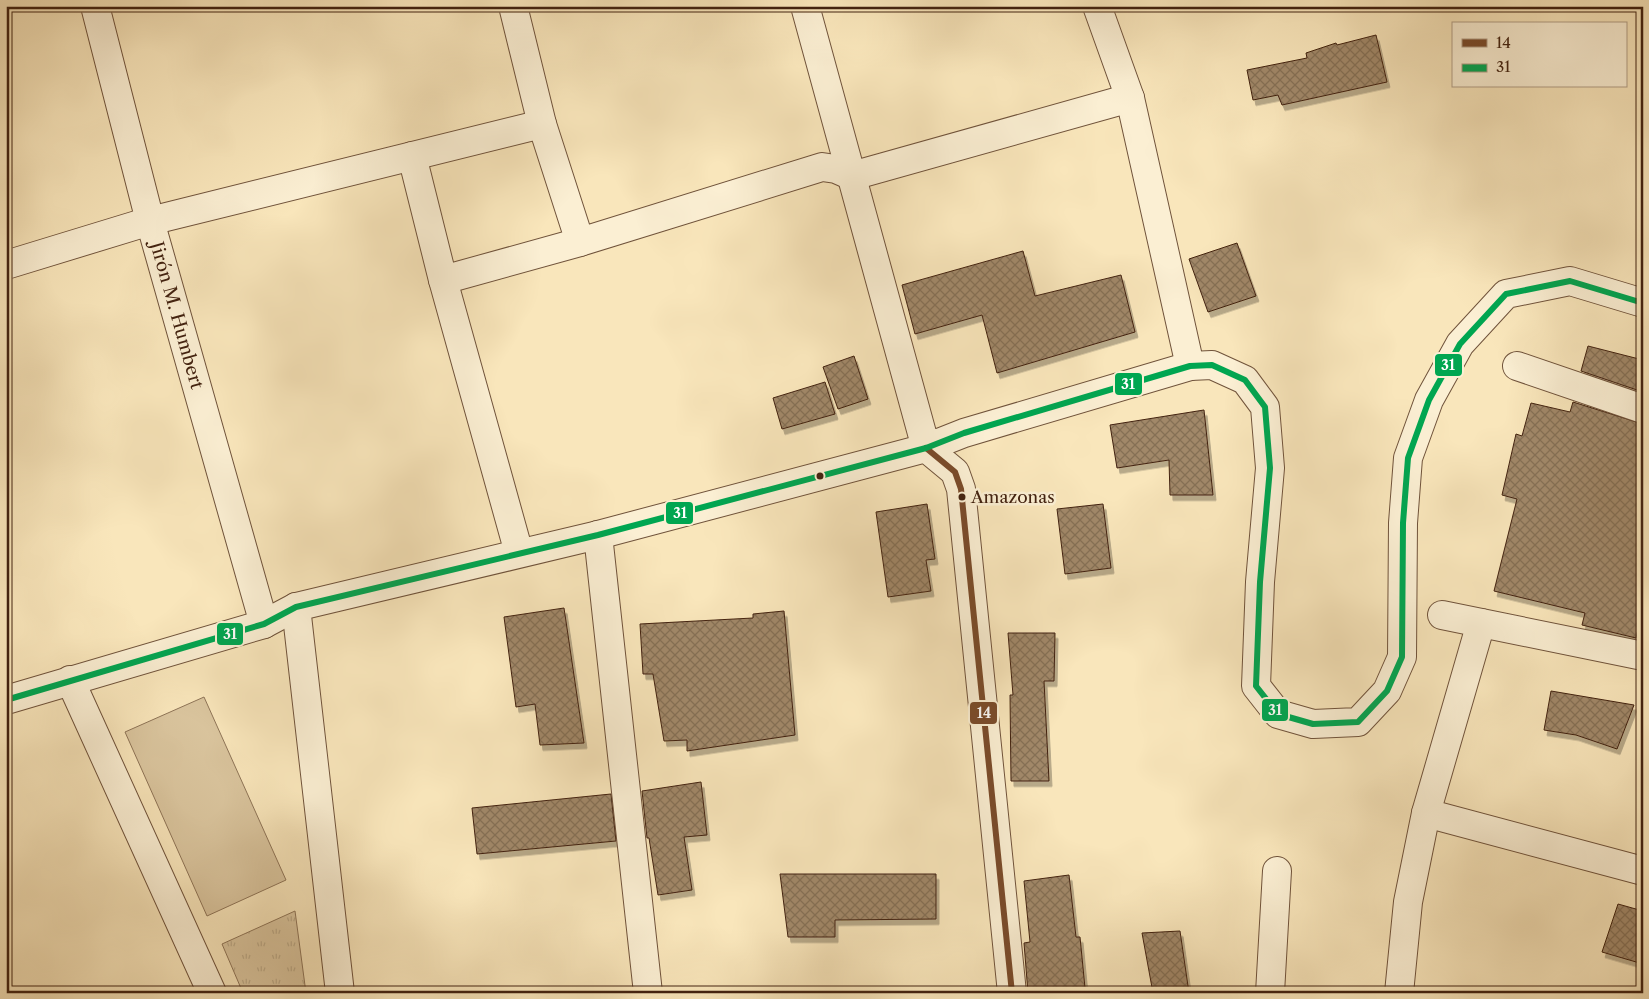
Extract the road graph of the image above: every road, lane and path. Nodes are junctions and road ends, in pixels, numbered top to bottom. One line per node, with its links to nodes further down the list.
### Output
1 (95, 6): 9 (street, Jirón M. Humbert)
2 (513, 6): 6 (street)
3 (805, 6): 8 (street)
4 (1097, 6): 5 (street)
5 (1130, 98): 8 (street); 14 (street)
6 (542, 124): 7 (street); 10 (street)
7 (412, 156): 9 (street); 12 (street)
8 (852, 176): 10 (street); 17 (street)
9 (150, 221): 11 (street); 23 (street, Jirón M. Humbert)
10 (580, 242): 12 (street)
11 (6, 265)
12 (443, 280): 19 (street)
13 (1643, 303): 14 (street)
14 (1201, 366): 17 (street)
15 (1516, 366): 16 (street)
16 (1643, 409)
17 (926, 448): 18 (street); 33 (street)
18 (598, 535): 19 (street); 32 (street)
19 (519, 553): 20 (street)
20 (296, 607): 23 (street); 31 (street)
21 (1442, 615): 22 (street)
22 (1481, 623): 24 (street); 27 (street)
23 (264, 624): 25 (street)
24 (1643, 656)
25 (70, 680): 26 (street); 30 (street)
26 (6, 700)
27 (1426, 813): 29 (street); 35 (street)
28 (1277, 871): 34 (street)
29 (1643, 871)
30 (212, 993)
31 (340, 993)
32 (648, 993)
33 (1012, 993)
34 (1270, 993)
35 (1399, 993)

